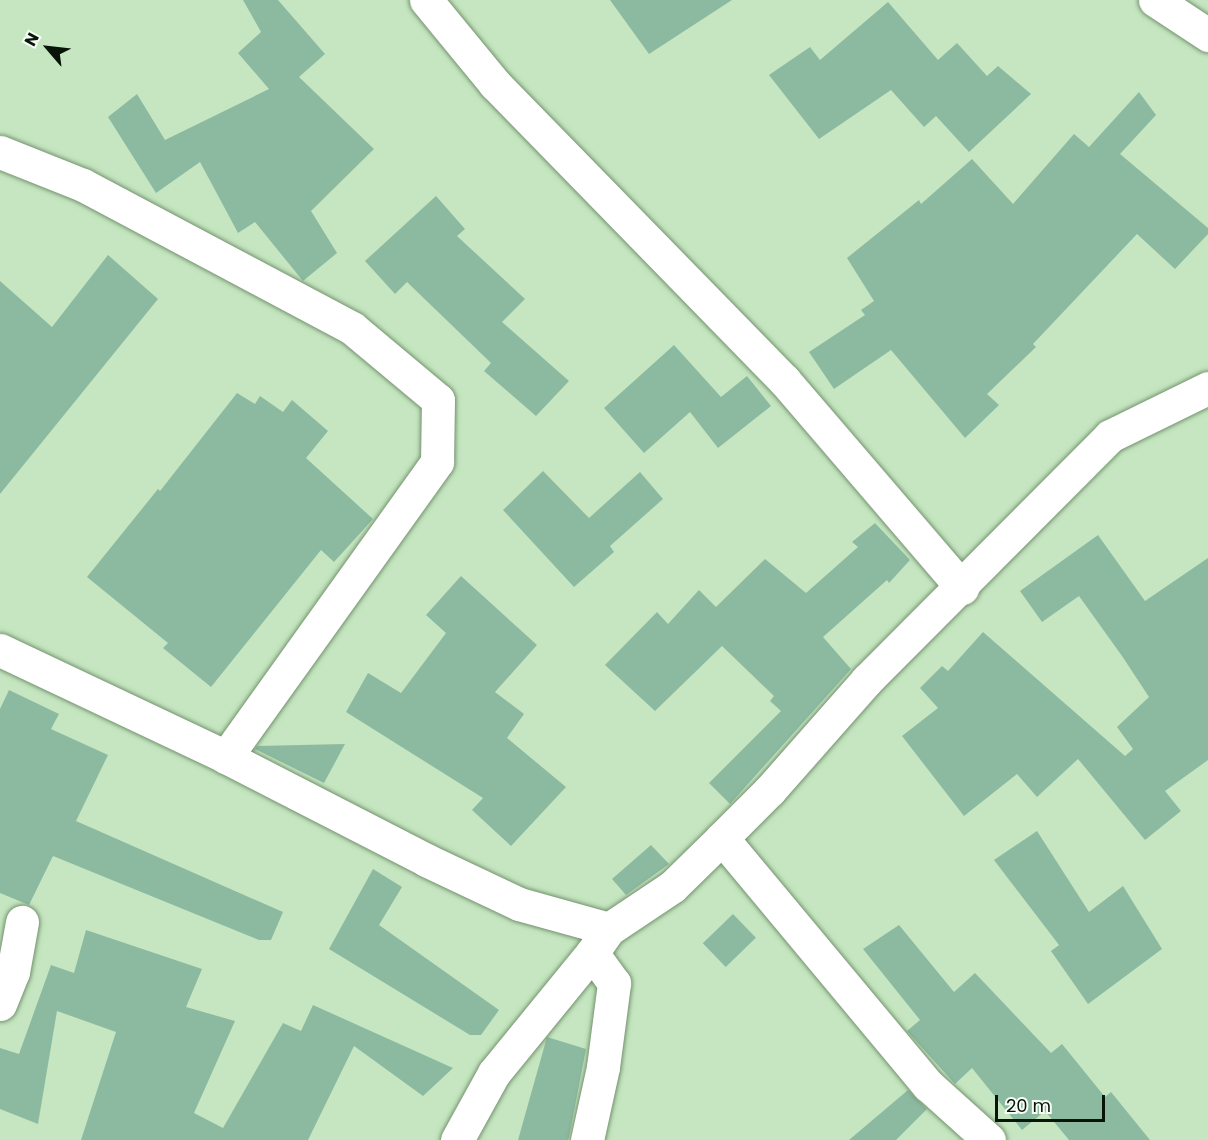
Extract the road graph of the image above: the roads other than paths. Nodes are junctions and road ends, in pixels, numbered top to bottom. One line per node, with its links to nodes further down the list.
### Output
1 (426, 0): 6 (street)
2 (1155, 0): 3 (street)
3 (1208, 35)
4 (0, 152): 8 (street)
5 (1208, 388): 6 (street)
6 (962, 588): 9 (street)
7 (0, 650): 8 (street)
8 (226, 757): 11 (street)
9 (722, 838): 11 (street); 15 (street)
10 (22, 922): 12 (street)
11 (600, 941): 13 (street); 14 (street)
12 (0, 1004)
13 (457, 1140)
14 (587, 1140)
15 (989, 1140)

